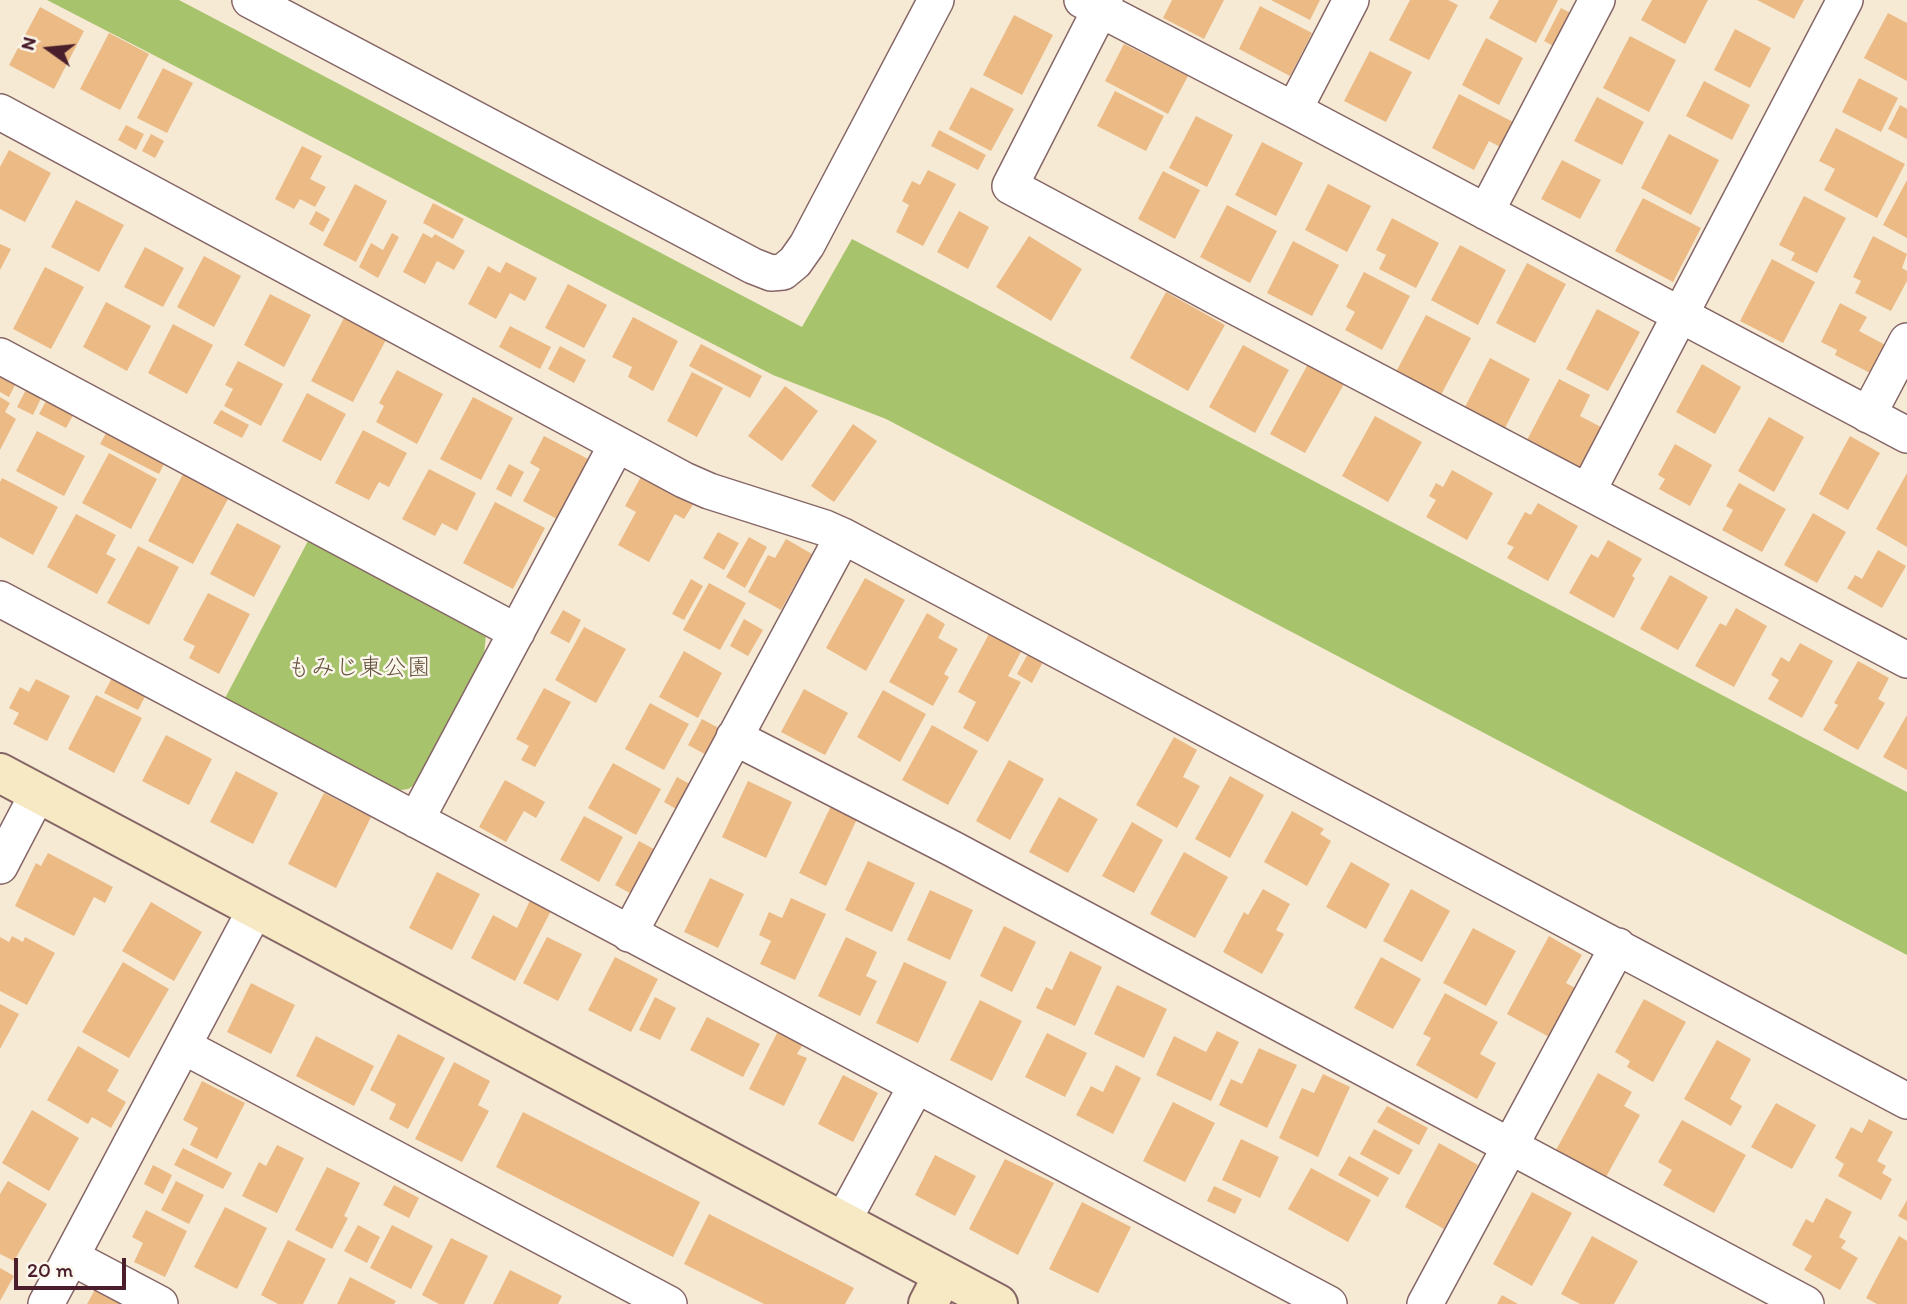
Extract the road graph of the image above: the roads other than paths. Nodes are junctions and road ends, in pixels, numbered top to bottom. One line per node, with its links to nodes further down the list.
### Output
1 (250, 0): 2 (street)
2 (936, 0)
3 (1351, 0): 7 (street)
4 (1597, 0): 9 (street)
5 (1845, 0): 10 (street)
6 (1096, 3): 7 (street); 16 (street)
7 (1294, 110): 9 (street)
8 (0, 113): 15 (street)
9 (1486, 212): 10 (street)
10 (1681, 316): 13 (street); 16 (street)
11 (1907, 341): 13 (street)
12 (0, 356): 19 (street)
13 (1868, 415): 14 (street)
14 (1907, 435)
15 (617, 444): 17 (street); 19 (street)
16 (1588, 491): 20 (street)
17 (844, 536): 21 (street); 28 (street)
18 (0, 599): 24 (street)
19 (517, 632): 24 (street)
20 (1907, 660)
21 (734, 737): 27 (street); 32 (street)
22 (0, 773): 23 (street)
23 (38, 793): 25 (street); 26 (street)
24 (416, 820): 27 (street)
25 (0, 866)
26 (255, 910): 29 (street); 33 (street)
27 (629, 934): 30 (street)
28 (1618, 946): 31 (street); 32 (street)
29 (183, 1046): 34 (street); 38 (street)
30 (916, 1086): 33 (street); 40 (street)
31 (1907, 1101)
32 (1509, 1147): 41 (street); 42 (street)
33 (843, 1221): 35 (street)
34 (71, 1257): 36 (street); 37 (street)
35 (936, 1289): 39 (street)
36 (46, 1304)
37 (160, 1304)
38 (669, 1304)
39 (998, 1304)
40 (1329, 1304)
41 (1425, 1304)
42 (1806, 1304)

